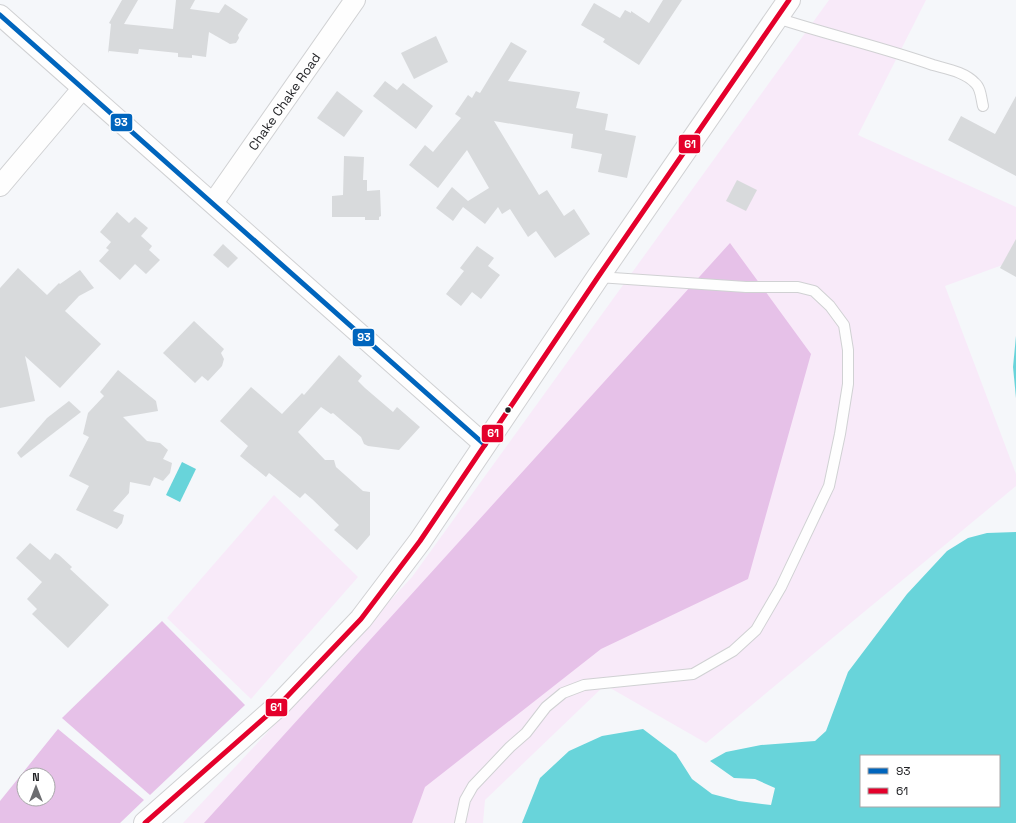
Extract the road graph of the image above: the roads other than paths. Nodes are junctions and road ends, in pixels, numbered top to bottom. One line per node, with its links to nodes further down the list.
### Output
1 (355, 0): 8 (street, Chake Chake Road)
2 (789, 0): 4 (street)
3 (0, 15): 5 (street)
4 (777, 18): 6 (lane); 9 (street)
5 (82, 89): 7 (street); 8 (street)
6 (983, 106)
7 (0, 186)
8 (213, 204): 10 (street)
9 (598, 276): 10 (street); 12 (lane)
10 (485, 446): 11 (street)
11 (145, 823)
12 (460, 823)

